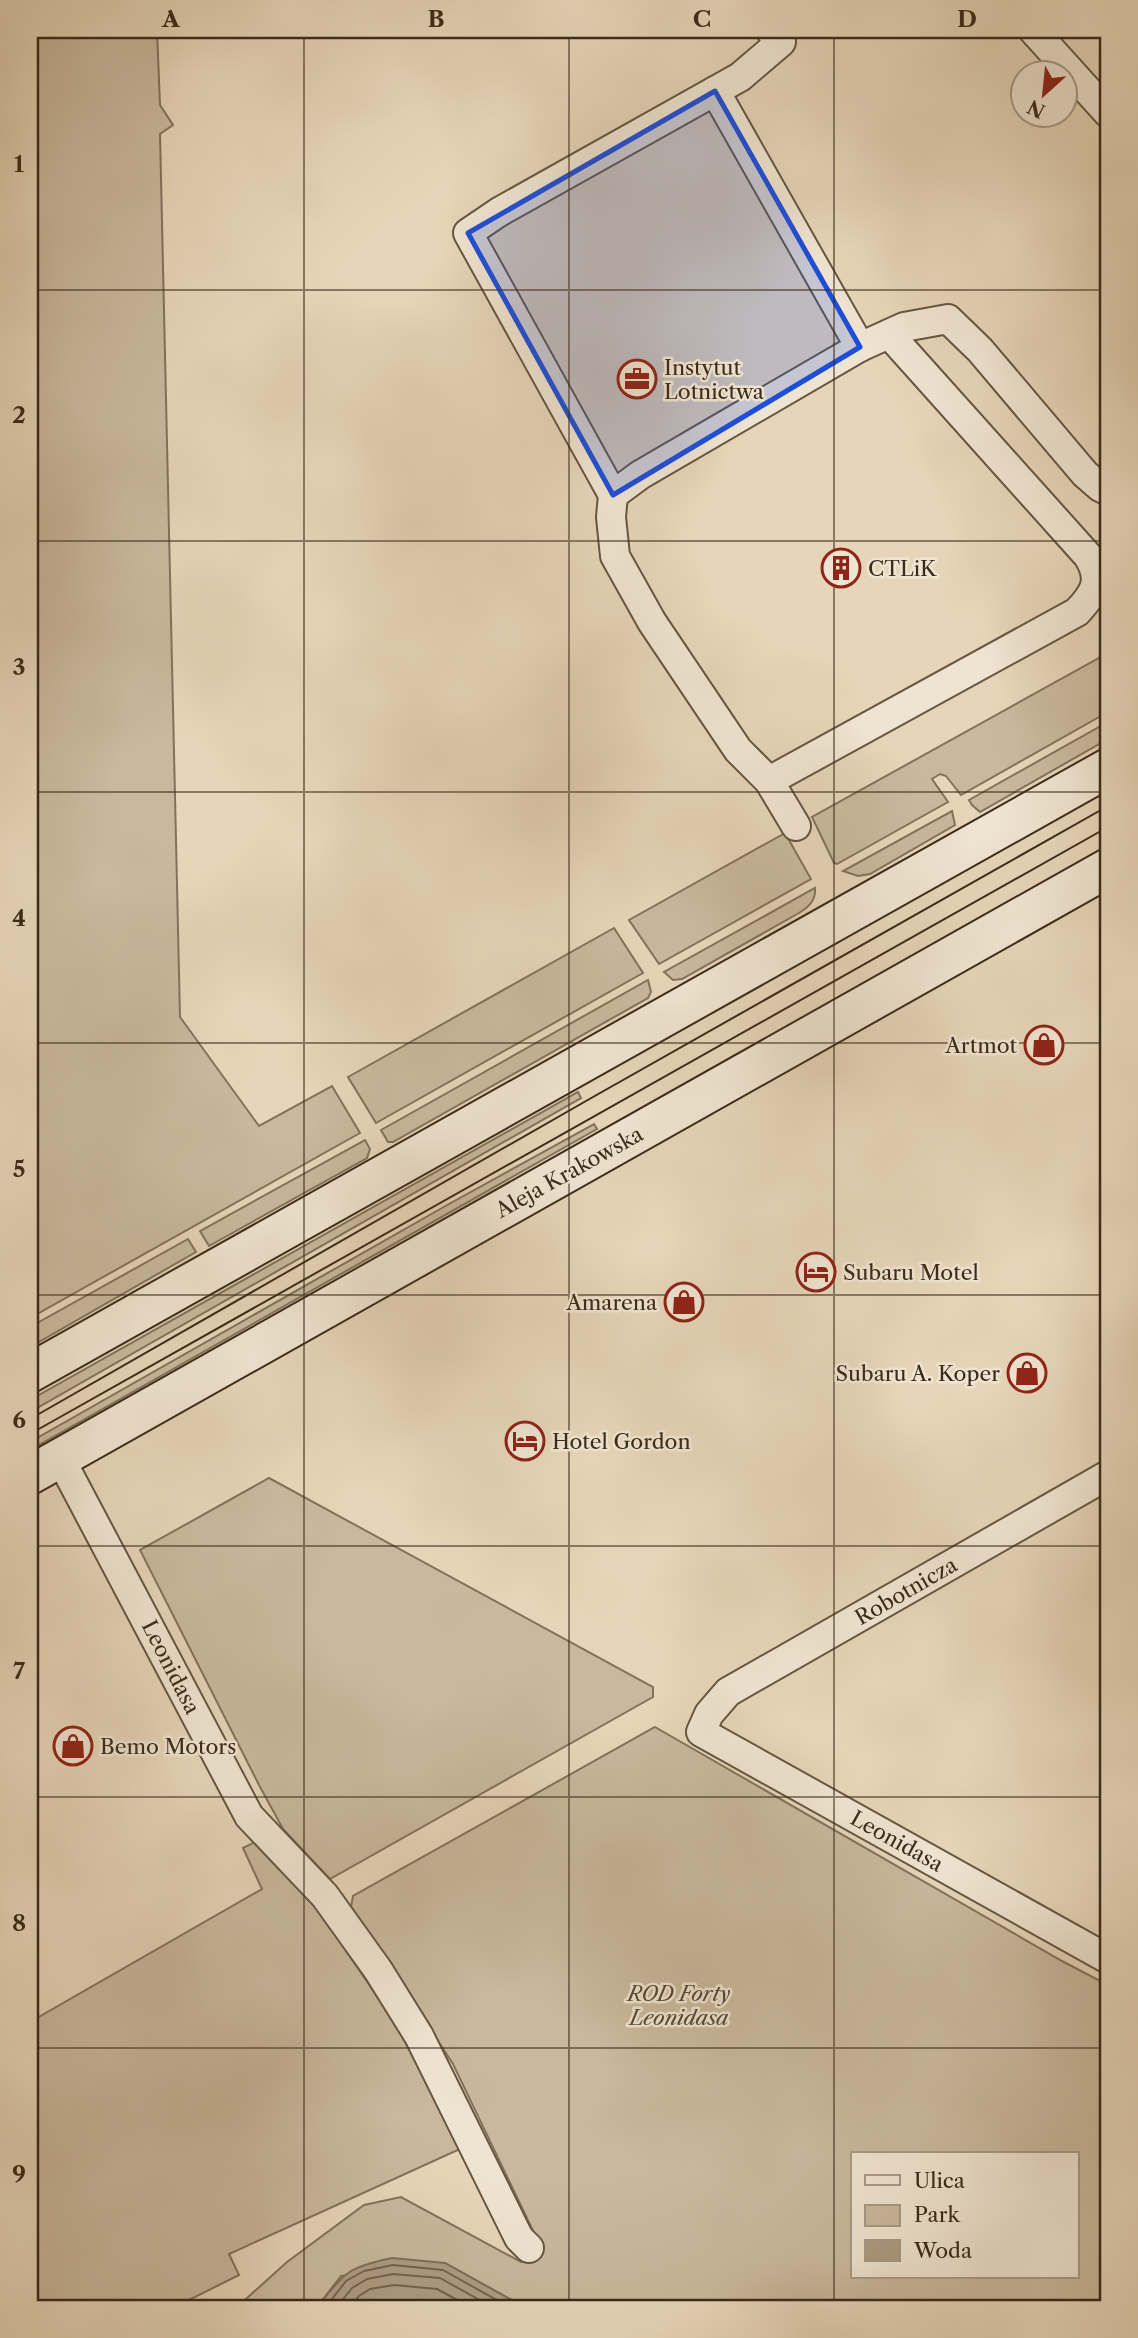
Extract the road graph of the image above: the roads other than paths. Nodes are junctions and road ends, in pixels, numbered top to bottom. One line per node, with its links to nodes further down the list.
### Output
1 (770, 30): 3 (street)
2 (1033, 30): 4 (street)
3 (716, 91): 6 (street); 8 (street)
4 (1103, 97)
5 (889, 334): 6 (street); 7 (street); 10 (street)
6 (860, 347): 8 (street)
7 (1108, 491)
8 (613, 495): 10 (street)
9 (1108, 768): 13 (main road)
10 (769, 782): 11 (street)
11 (796, 826)
12 (1108, 869): 14 (main road, Aleja Krakowska)
13 (30, 1373)
14 (45, 1466): 18 (street, Leonidasa)
15 (1108, 1475): 16 (street, Robotnicza)
16 (709, 1714): 17 (street, Leonidasa)
17 (1108, 1959)
18 (529, 2248)

